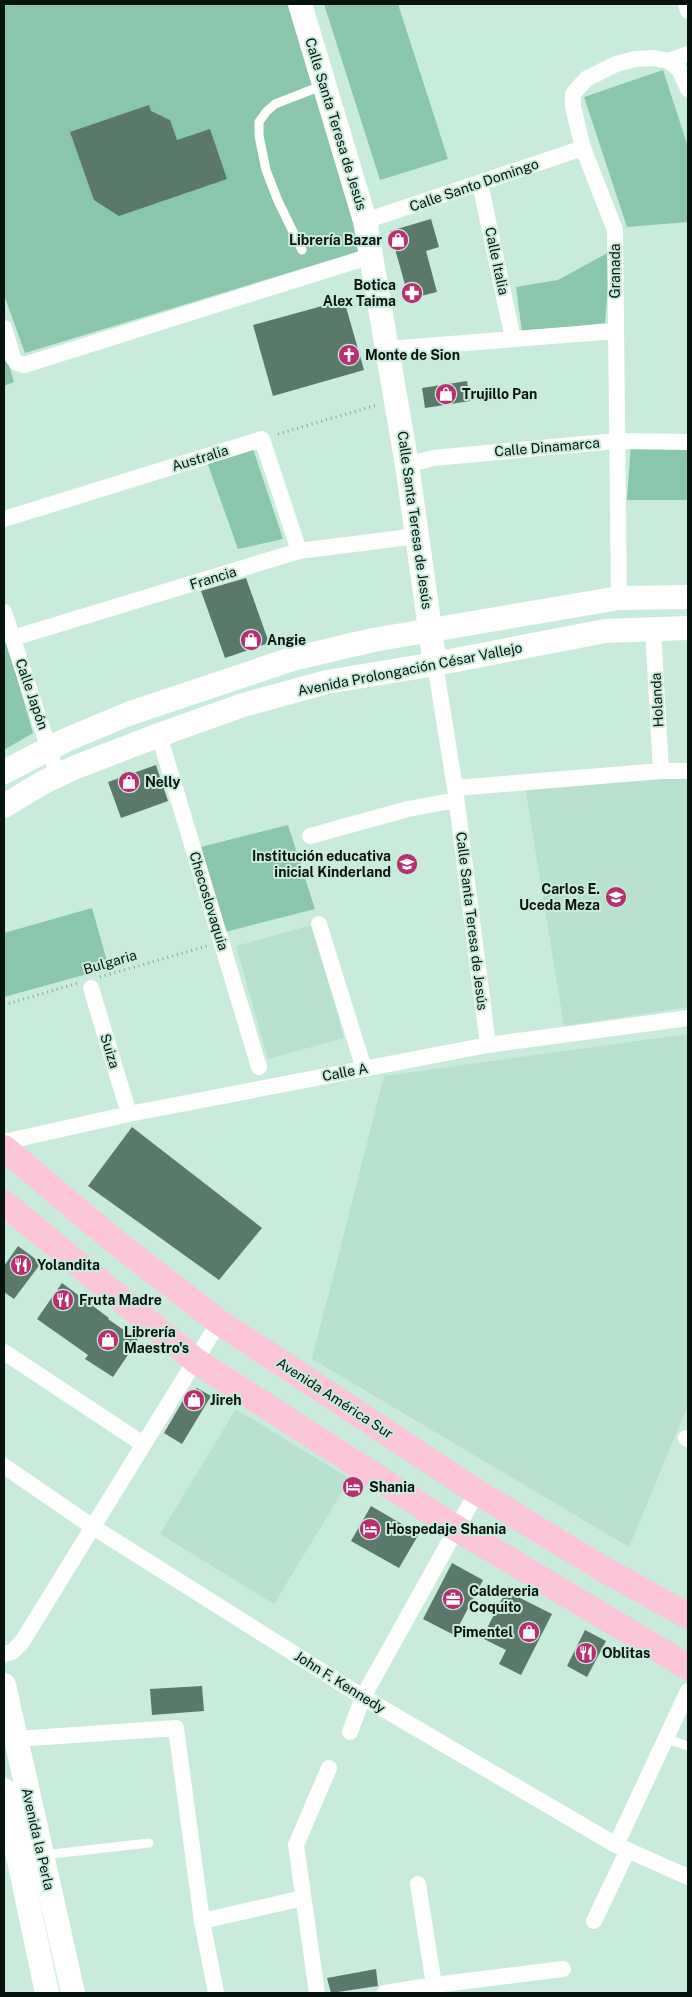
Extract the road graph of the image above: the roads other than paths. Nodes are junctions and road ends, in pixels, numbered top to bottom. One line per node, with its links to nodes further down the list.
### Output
1 (300, 4): 6 (main road, Calle Santa Teresa de Jesús)
2 (686, 4): 3 (street)
3 (688, 11)
4 (688, 54): 5 (street)
5 (668, 61): 7 (street); 8 (street, Granada)
6 (324, 84): 10 (main road, Calle Santa Teresa de Jesús); 11 (lane)
7 (688, 89)
8 (583, 148): 9 (street, Calle Santo Domingo); 14 (street, Granada)
9 (480, 183): 10 (street, Calle Santo Domingo); 15 (street, Calle Italia)
10 (365, 221): 12 (main road, Calle Santa Teresa de Jesús)
11 (302, 250)
12 (371, 256): 13 (street); 16 (main road, Calle Santa Teresa de Jesús)
13 (4, 328)
14 (616, 331): 15 (street); 17 (street, Granada)
15 (513, 339): 16 (street)
16 (388, 349): 19 (main road, Calle Santa Teresa de Jesús)
17 (616, 441): 18 (street, Calle Dinamarca); 19 (street, Calle Dinamarca); 24 (street, Granada)
18 (688, 442)
19 (407, 465): 21 (main road, Calle Santa Teresa de Jesús)
20 (4, 519): 22 (street, Australia)
21 (417, 536): 22 (street, Francia); 28 (main road, Calle Santa Teresa de Jesús)
22 (300, 551): 29 (street, Francia)
23 (688, 597): 24 (main road)
24 (619, 598): 28 (main road)
25 (4, 612): 29 (street, Calle Japón)
26 (688, 628): 27 (main road, Avenida Prolongación César Vallejo)
27 (653, 629): 30 (main road, Avenida Prolongación César Vallejo); 33 (street, Holanda)
28 (430, 630): 30 (main road, Calle Santa Teresa de Jesús); 32 (main road)
29 (13, 638): 32 (street, Calle Japón)
30 (435, 664): 31 (main road, Avenida Prolongación César Vallejo); 37 (street, Calle Santa Teresa de Jesús)
31 (158, 735): 36 (main road, Avenida Prolongación César Vallejo); 44 (street, Checoslovaquia)
32 (51, 750): 35 (main road); 36 (street, Calle Japón)
33 (660, 771): 34 (street); 37 (street)
34 (688, 771)
35 (4, 772)
36 (58, 777): 38 (main road, Avenida Prolongación César Vallejo)
37 (455, 794): 39 (street); 43 (street, Calle Santa Teresa de Jesús)
38 (4, 806)
39 (310, 836)
40 (319, 924): 45 (street)
41 (90, 983): 46 (street, Suiza)
42 (688, 1018): 43 (street, Calle A)
43 (488, 1045): 45 (street, Calle A)
44 (259, 1067)
45 (364, 1069): 46 (street, Calle A)
46 (129, 1114): 47 (street, Calle A)
47 (4, 1142)
48 (4, 1148): 50 (main road, Avenida América Sur)
49 (4, 1203): 52 (main road)
50 (219, 1322): 52 (street); 55 (main road, Avenida América Sur)
51 (4, 1352): 53 (street)
52 (196, 1361): 53 (street); 57 (main road)
53 (143, 1444): 56 (street)
54 (4, 1466): 56 (street, John F. Kennedy)
55 (477, 1492): 57 (street); 58 (main road, Avenida América Sur)
56 (93, 1527): 59 (street); 63 (street, John F. Kennedy)
57 (456, 1528): 60 (main road); 63 (street)
58 (688, 1616)
59 (4, 1654)
60 (688, 1667)
61 (4, 1685): 65 (main road, Avenida la Perla)
62 (688, 1691): 66 (street)
63 (363, 1697): 64 (street); 71 (street, John F. Kennedy)
64 (350, 1732)
65 (16, 1739): 72 (main road, Avenida la Perla); 76 (street)
66 (666, 1739): 67 (lane); 71 (street)
67 (688, 1746)
68 (329, 1768): 75 (street)
69 (4, 1790): 80 (main road, Avenida la Perla)
70 (149, 1843): 72 (lane)
71 (622, 1847): 73 (street, John F. Kennedy); 77 (street)
72 (42, 1855): 81 (main road, Avenida la Perla)
73 (688, 1877)
74 (418, 1884): 79 (street)
75 (303, 1898): 76 (street); 83 (street)
76 (202, 1921): 82 (street)
77 (594, 1921)
78 (563, 1969): 79 (street)
79 (434, 1985): 84 (street)
80 (47, 1993)
81 (73, 1993)
82 (216, 1993)
83 (317, 1993)
84 (385, 1993)

